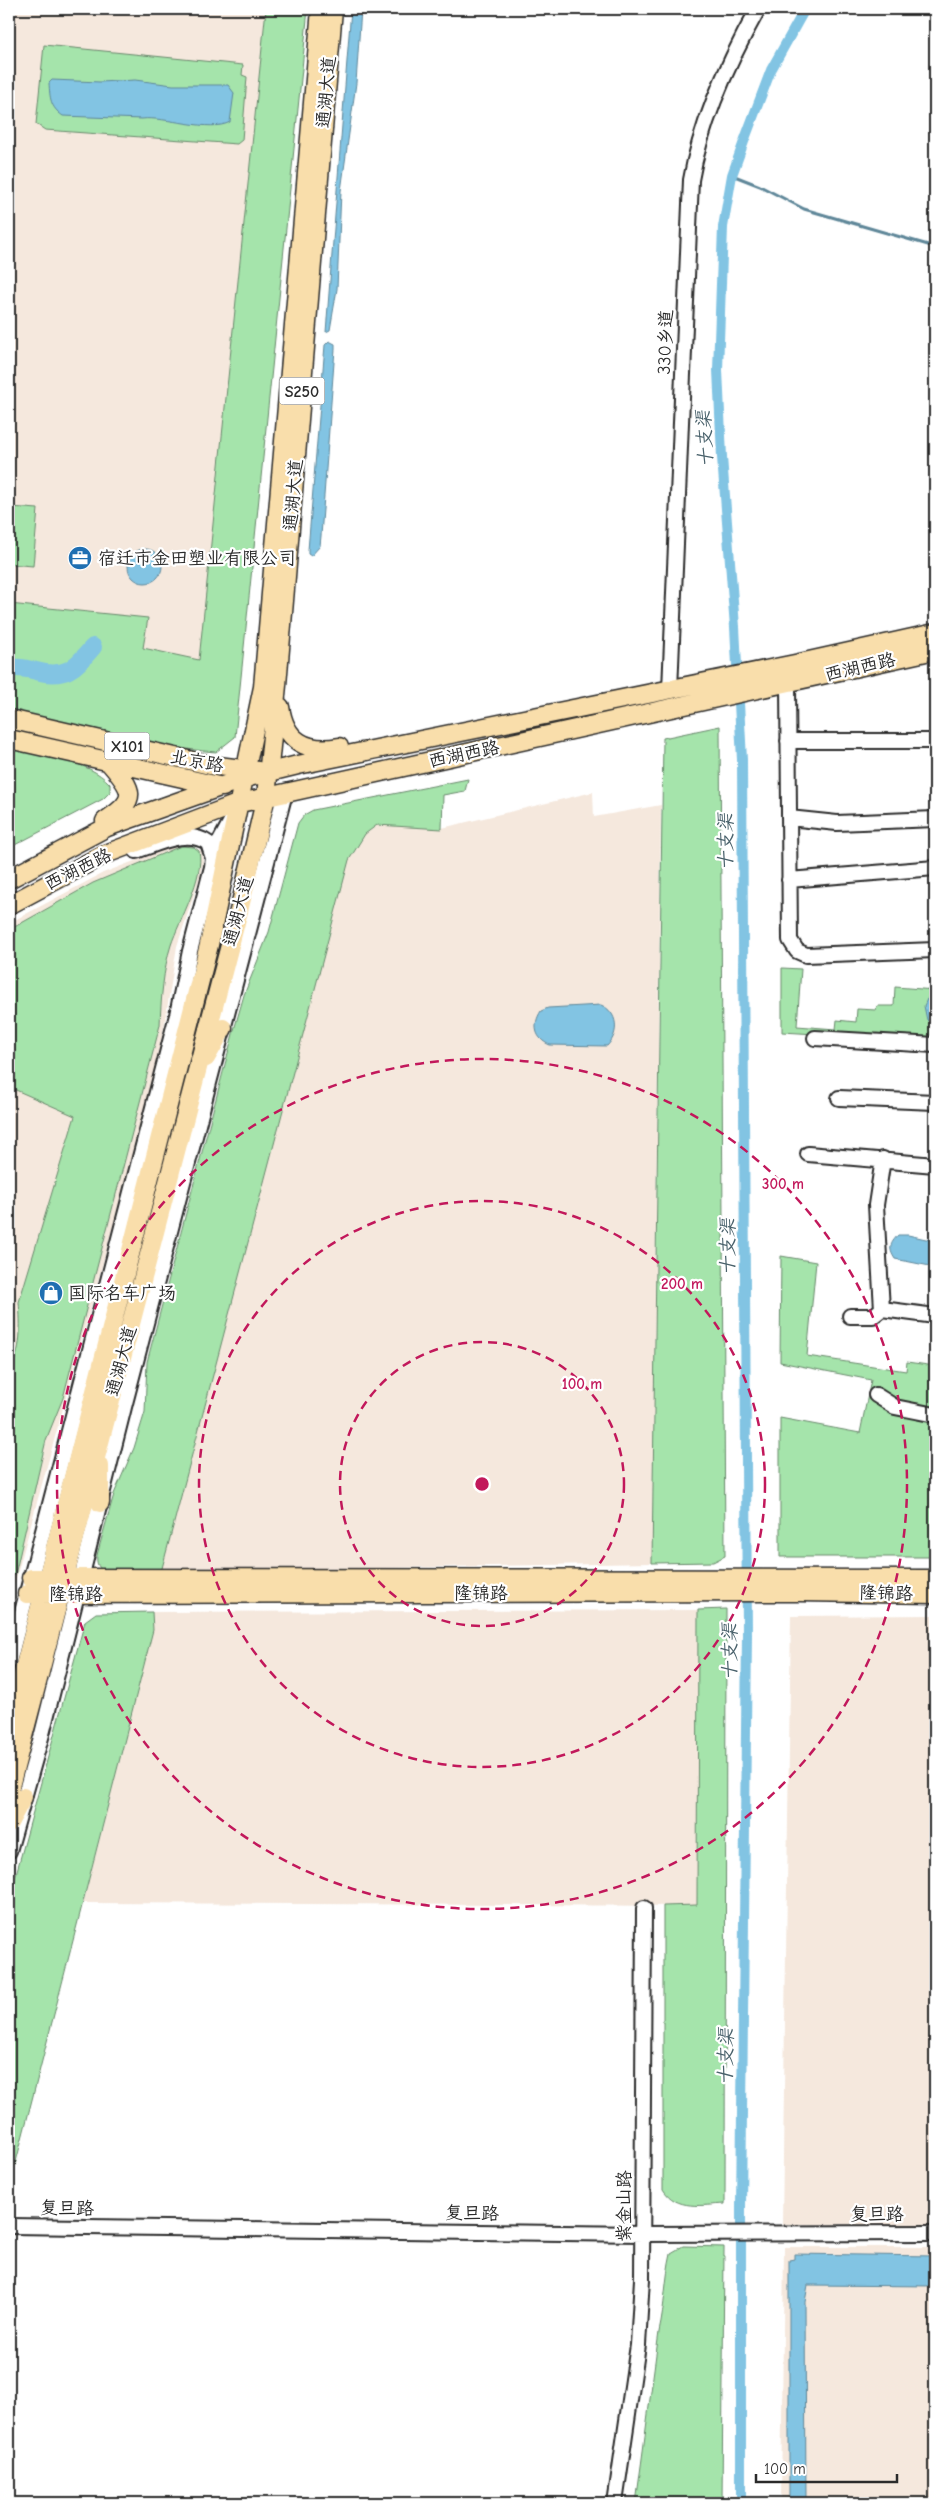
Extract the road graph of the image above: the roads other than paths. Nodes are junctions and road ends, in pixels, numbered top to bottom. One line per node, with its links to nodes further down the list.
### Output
1 (320, 9): 16 (main road, 通湖大道 / S250)
2 (333, 9): 6 (main road, 通湖大道 / S250)
3 (758, 9): 8 (street, 330乡道)
4 (935, 633): 8 (main road, 西湖西路)
5 (935, 650): 7 (main road, 西湖西路)
6 (277, 685): 10 (main road); 15 (main road, 通湖大道 / S250)
7 (780, 685): 12 (street); 18 (main road, 西湖西路)
8 (670, 690): 10 (main road, 西湖西路)
9 (9, 719): 16 (main road, 北京路 / X101)
10 (471, 729): 15 (main road, 西湖西路)
11 (9, 739): 14 (main road, 北京路 / X101)
12 (788, 741): 13 (street); 21 (street)
13 (935, 741)
14 (109, 762): 17 (main road, 北京路 / X101); 23 (main road)
15 (268, 772): 16 (main road, 西湖西路); 19 (main road, 通湖大道)
16 (246, 774): 17 (main road, 西湖西路); 20 (main road, 通湖大道 / S250)
17 (223, 786): 20 (main road, 北京路); 23 (main road, 西湖西路)
18 (285, 793): 19 (main road, 西湖西路); 31 (street)
19 (266, 797): 20 (main road, 西湖西路); 34 (main road, 通湖大道)
20 (240, 802): 24 (main road, 西湖西路); 25 (street); 35 (main road, 通湖大道)
21 (789, 818): 22 (street); 28 (street)
22 (935, 819)
23 (79, 841): 27 (main road, 西湖西路)
24 (103, 855): 25 (street); 29 (main road, 西湖西路)
25 (212, 867): 38 (street)
26 (935, 868): 28 (street)
27 (9, 879)
28 (789, 880): 30 (street)
29 (9, 905)
30 (935, 950)
31 (224, 1028): 34 (main road); 48 (street)
32 (815, 1038): 33 (street)
33 (935, 1044)
34 (194, 1080): 47 (main road, 通湖大道)
35 (171, 1091): 38 (main road); 50 (main road, 通湖大道)
36 (839, 1098): 37 (street)
37 (935, 1102)
38 (149, 1124): 50 (street)
39 (808, 1154): 40 (street)
40 (882, 1159): 41 (street); 42 (street)
41 (935, 1165)
42 (882, 1309): 43 (street); 44 (street)
43 (850, 1316)
44 (935, 1316)
45 (876, 1395): 46 (street)
46 (935, 1415)
47 (100, 1440): 48 (main road); 51 (main road, 通湖大道)
48 (100, 1503): 51 (street)
49 (935, 1579): 52 (main road, 隆锦路)
50 (36, 1586): 51 (main road, 隆锦路); 54 (street); 55 (main road, 通湖大道)
51 (70, 1586): 52 (main road, 隆锦路); 56 (main road, 通湖大道)
52 (800, 1586): 53 (main road, 隆锦路)
53 (935, 1594)
54 (9, 1662)
55 (9, 1728)
56 (16, 1794): 57 (main road, 通湖大道); 58 (street)
57 (9, 1823)
58 (9, 1851)
59 (644, 1908): 62 (street, 紫金山路)
60 (9, 2226): 62 (street, 复旦路)
61 (935, 2233): 62 (street, 复旦路)
62 (643, 2234): 63 (street, 紫金山路)
63 (614, 2503)

